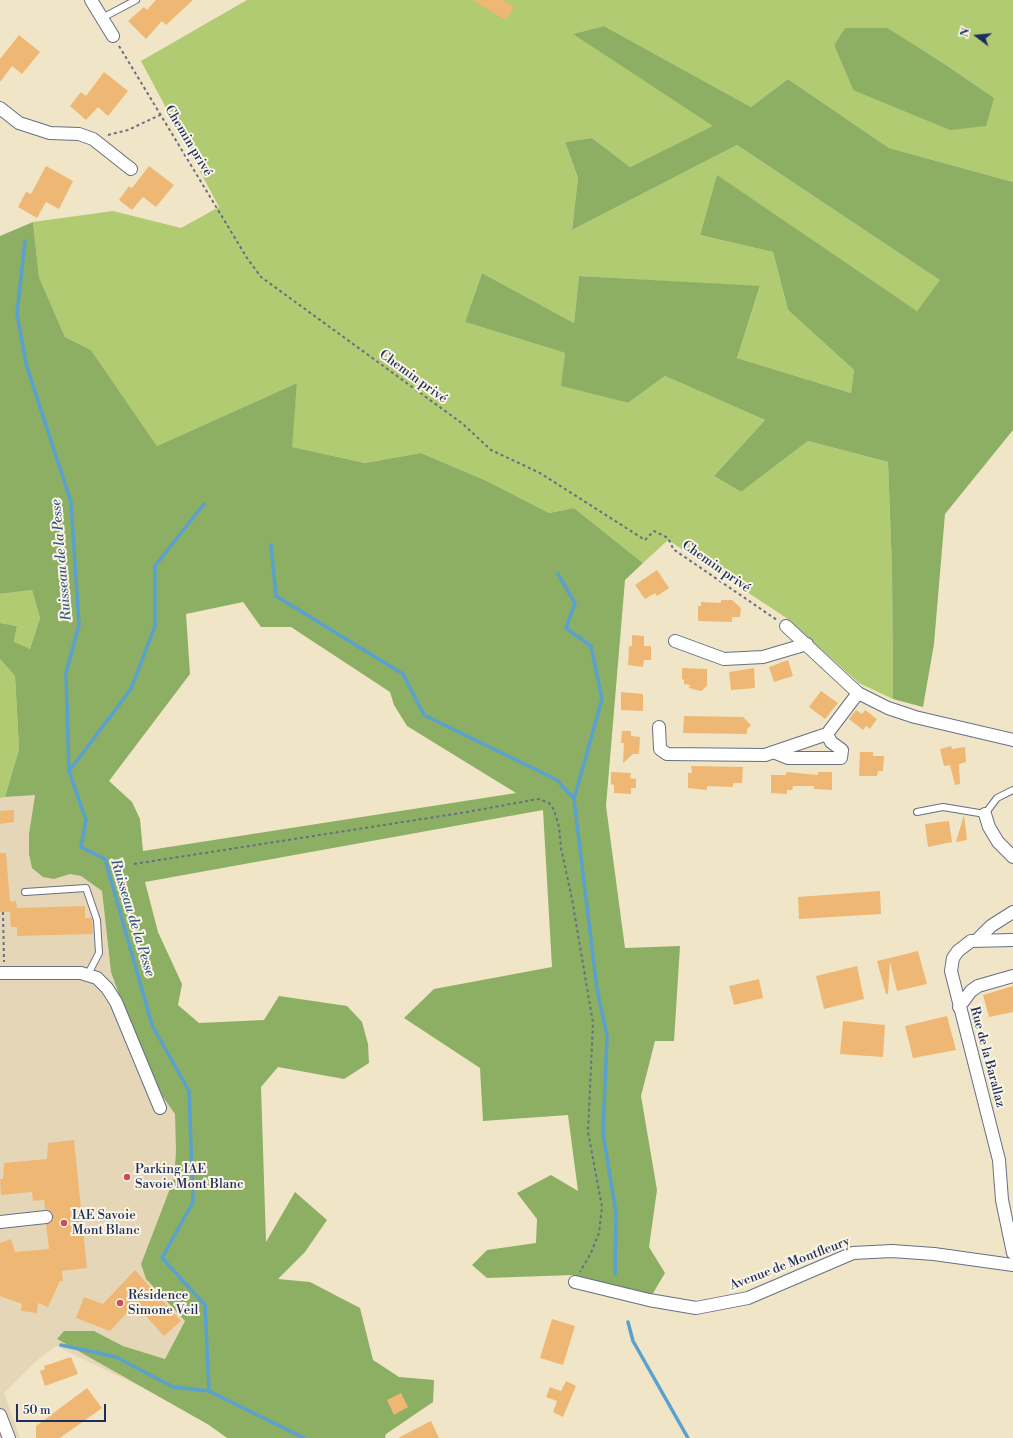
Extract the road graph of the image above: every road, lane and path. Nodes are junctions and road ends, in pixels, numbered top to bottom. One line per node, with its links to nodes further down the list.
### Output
1 (92, 0): 3 (street)
2 (136, 0): 3 (lane)
3 (102, 18): 4 (street)
4 (113, 36): 6 (path, Chemin privé)
5 (0, 108): 7 (street)
6 (162, 114): 7 (path); 9 (path, Chemin privé)
7 (93, 139): 8 (street)
8 (131, 169)
9 (786, 626): 11 (street)
10 (674, 641): 11 (street)
11 (807, 644): 12 (street)
12 (858, 693): 14 (street); 15 (street)
13 (659, 727): 16 (street)
14 (828, 734): 16 (street); 16 (street)
15 (1013, 740)
16 (773, 752)
17 (1013, 790): 19 (lane)
18 (917, 812): 19 (lane)
19 (985, 814): 20 (street)
20 (1013, 856)
21 (134, 864): 36 (path)
22 (25, 892): 28 (lane)
23 (3, 912): 27 (path)
24 (1013, 912): 26 (street)
25 (1013, 940): 26 (street, Rue de la Barallaz)
26 (976, 941): 30 (street, Rue de la Barallaz)
27 (2, 973): 28 (street)
28 (88, 974): 31 (street)
29 (1013, 976): 30 (street)
30 (959, 1007): 34 (street, Rue de la Barallaz)
31 (160, 1108)
32 (46, 1217): 33 (street)
33 (0, 1222)
34 (1013, 1253)
35 (1013, 1265): 36 (street, Avenue de Montfleury)
36 (574, 1282)
37 (0, 1415): 38 (street)
38 (9, 1438)

